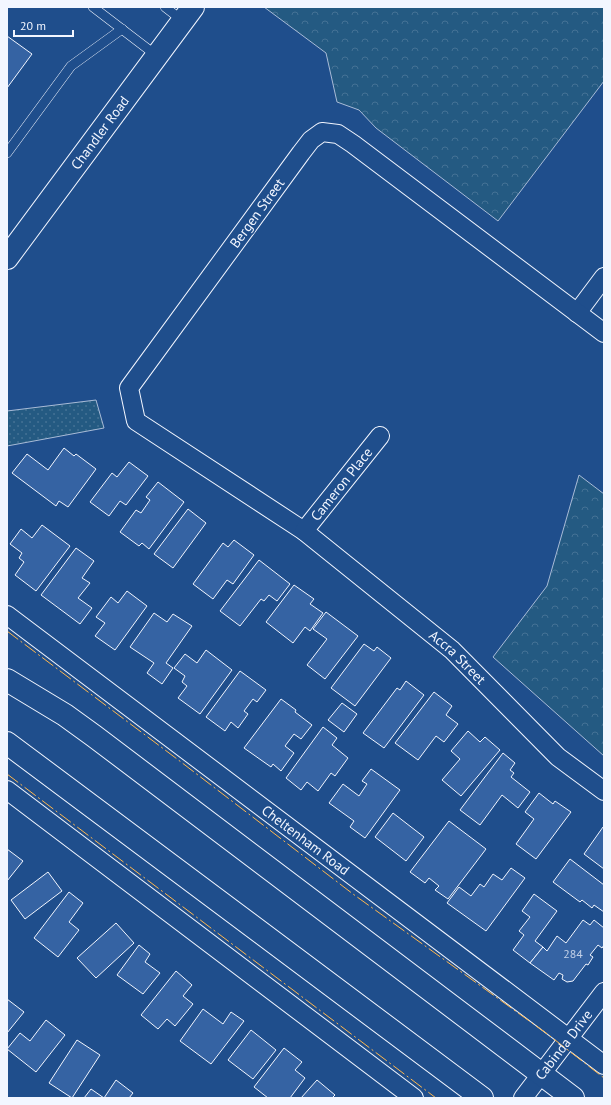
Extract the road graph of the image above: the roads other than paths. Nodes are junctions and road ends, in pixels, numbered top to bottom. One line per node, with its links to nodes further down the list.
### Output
1 (93, 7): 4 (lane)
2 (165, 7): 3 (lane)
3 (188, 14): 5 (main road, Chandler Road)
4 (122, 29): 5 (lane); 6 (lane)
5 (157, 56): 7 (main road, Chandler Road)
6 (7, 153)
7 (7, 258)
8 (604, 277): 9 (street)
9 (577, 313): 10 (street, Bergen Street); 12 (street, Bergen Street)
10 (604, 332)
11 (380, 436): 12 (street, Cameron Place)
12 (304, 531): 17 (street, Accra Street)
13 (7, 615): 19 (street, Cheltenham Road)
14 (7, 680): 21 (main road)
15 (7, 743): 23 (main road)
16 (7, 790): 22 (street)
17 (604, 791)
18 (604, 992): 19 (street, Cabinda Drive)
19 (569, 1038): 20 (street, Cheltenham Road); 21 (street, Cabinda Drive)
20 (604, 1065)
21 (542, 1074): 24 (street, Cabinda Drive); 25 (main road)
22 (414, 1098)
23 (482, 1098)
24 (523, 1098)
25 (573, 1098)

